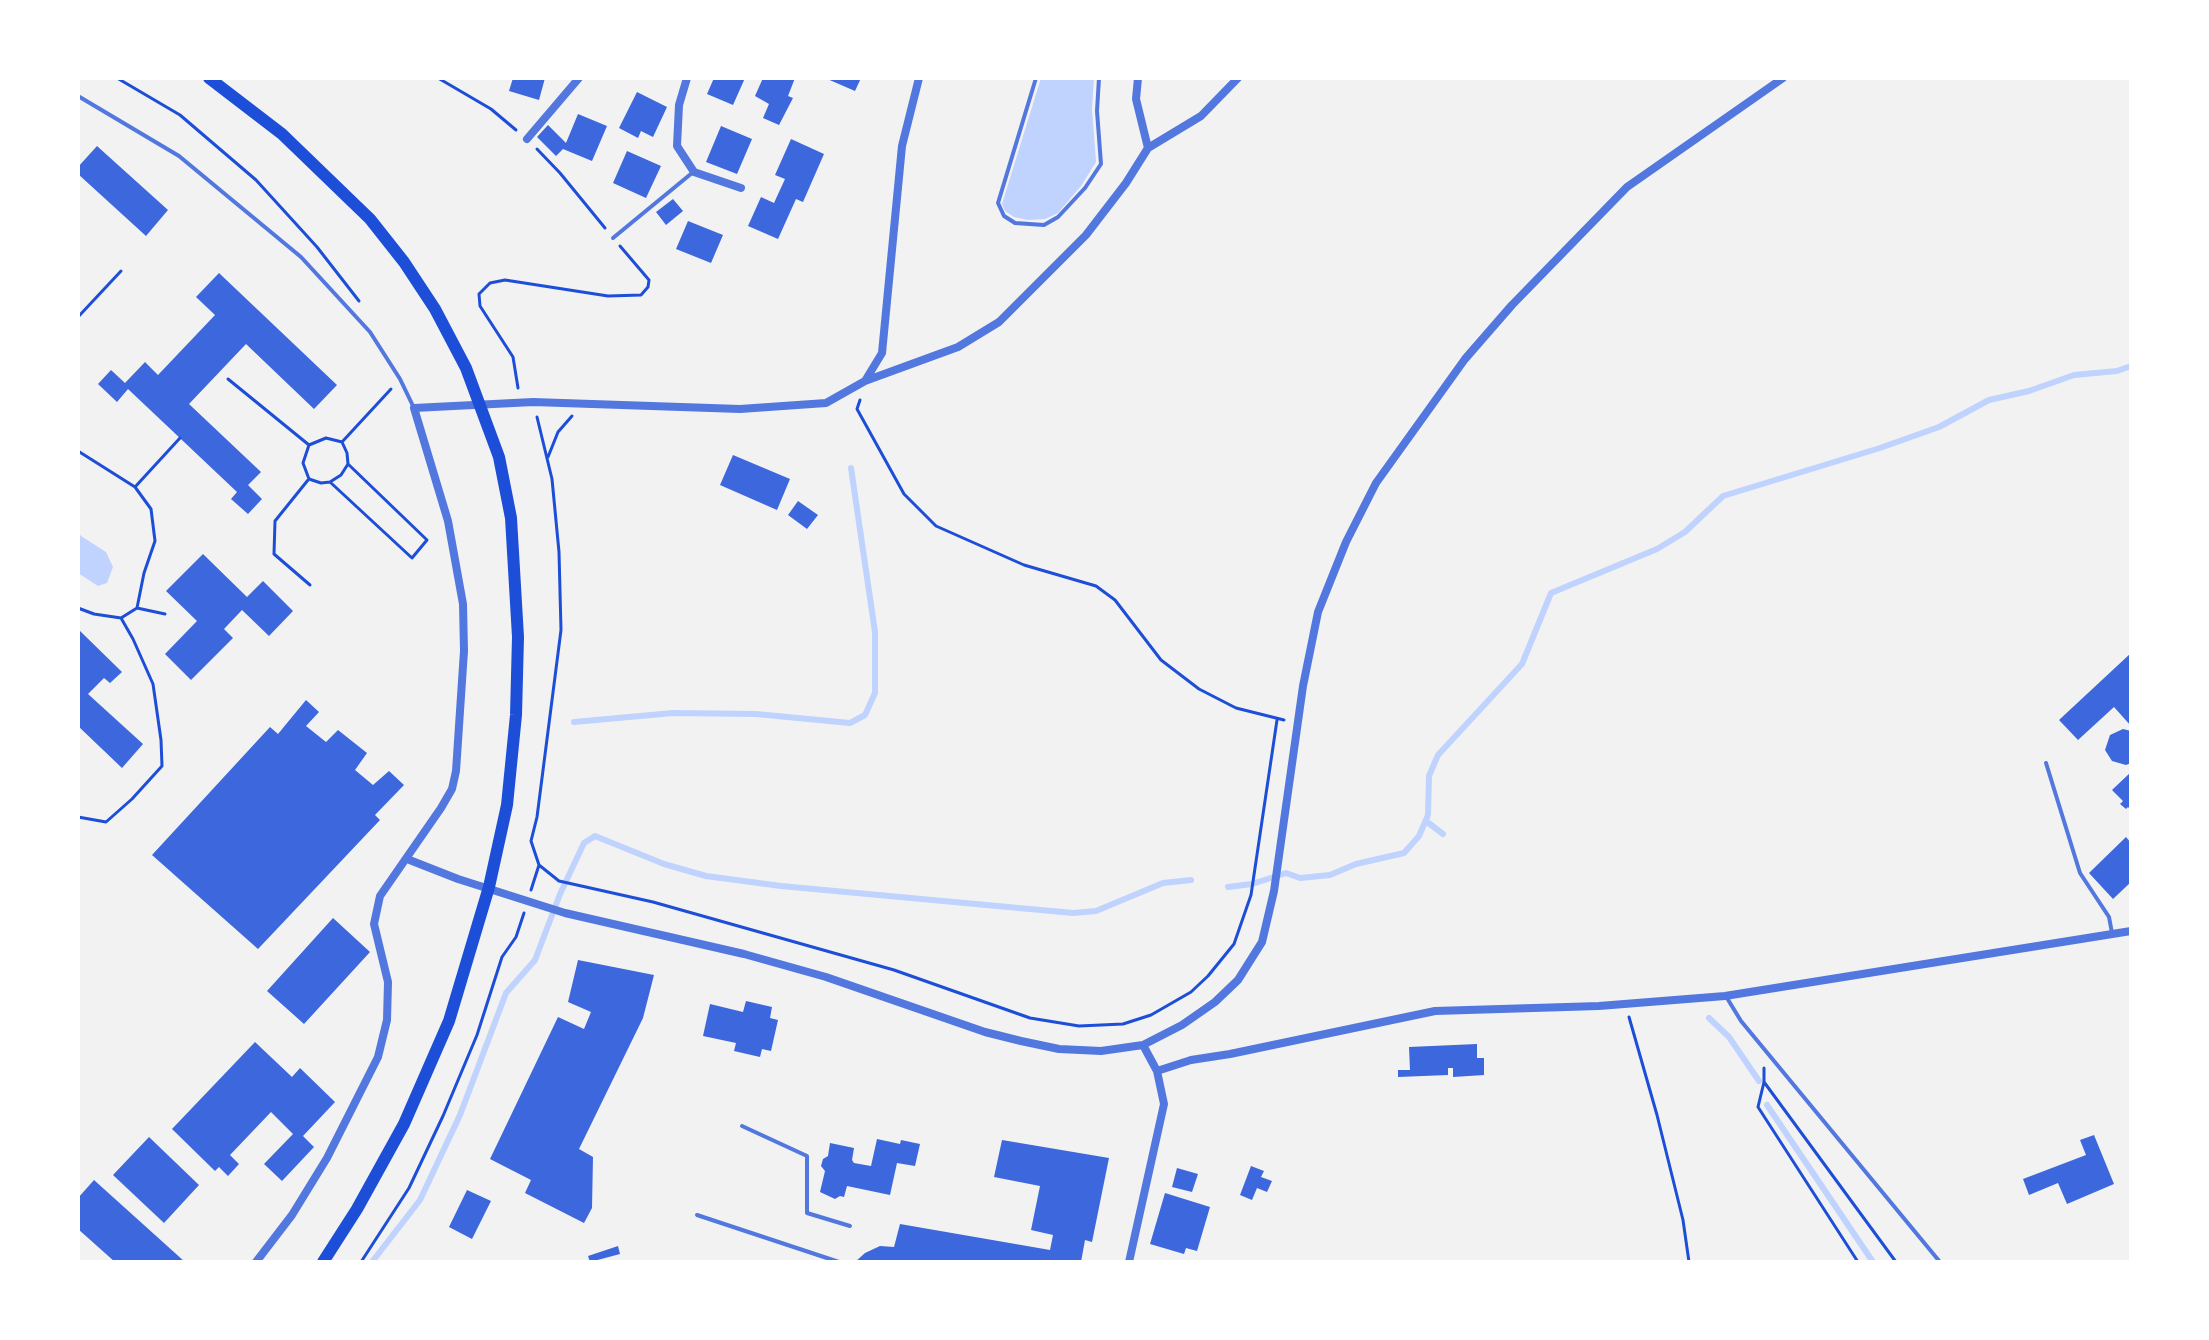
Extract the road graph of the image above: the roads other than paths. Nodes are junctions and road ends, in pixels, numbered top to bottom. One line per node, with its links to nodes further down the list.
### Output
1 (209, 78): 20 (main road)
2 (579, 78): 11 (street)
3 (687, 78): 13 (street)
4 (919, 78): 16 (street)
5 (1036, 78): 6 (lane)
6 (1099, 78)
7 (1138, 78): 12 (street)
8 (1238, 78): 12 (street)
9 (1783, 78): 24 (street)
10 (78, 96): 17 (lane)
11 (527, 139)
12 (1148, 148): 16 (street)
13 (694, 172): 14 (street); 15 (lane)
14 (741, 188)
15 (613, 238)
16 (865, 381): 17 (street)
17 (414, 408): 19 (street)
18 (2046, 763): 22 (lane)
19 (407, 859): 20 (street); 29 (street)
20 (489, 887): 24 (street); 30 (main road)
21 (2131, 931): 22 (street)
22 (2112, 933): 23 (street)
23 (1725, 996): 25 (street); 33 (lane)
24 (1143, 1045): 25 (street)
25 (1157, 1071): 32 (street)
26 (742, 1126): 28 (lane)
27 (697, 1215): 31 (lane)
28 (850, 1226)
29 (256, 1262)
30 (323, 1262)
31 (839, 1262)
32 (1129, 1262)
33 (1940, 1262)

